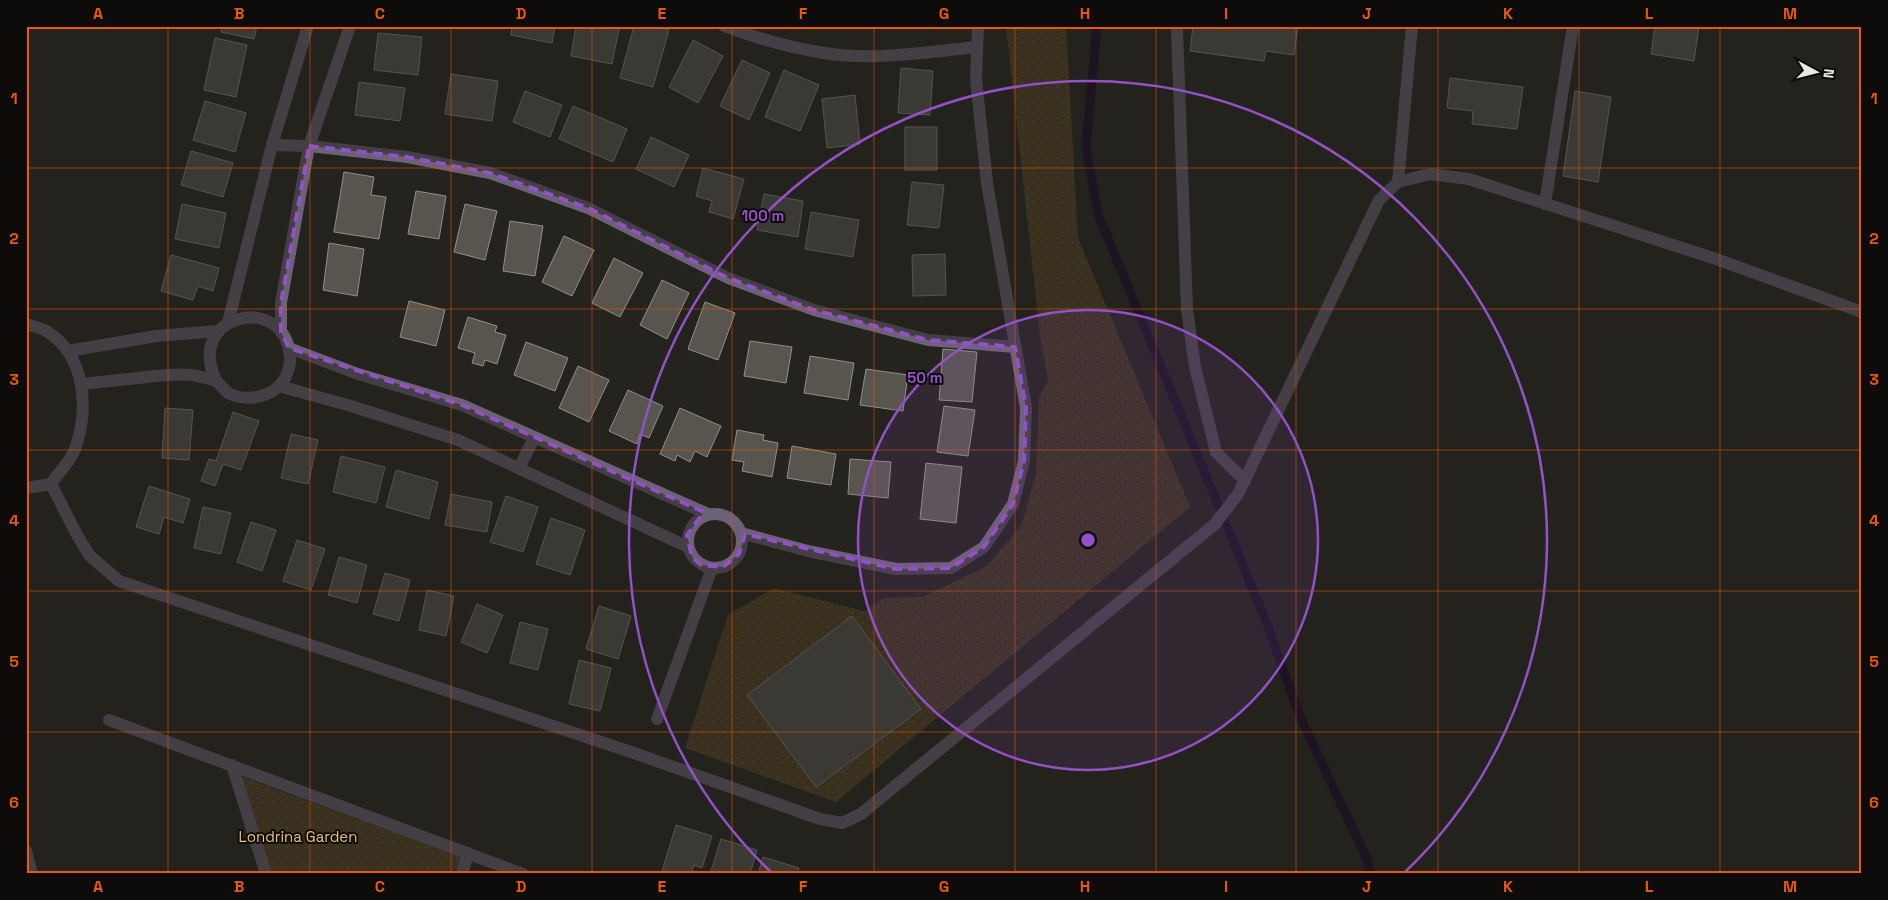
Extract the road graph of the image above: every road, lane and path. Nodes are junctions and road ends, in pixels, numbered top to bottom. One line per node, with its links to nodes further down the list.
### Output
1 (308, 26): 9 (street)
2 (350, 26): 10 (street)
3 (724, 26): 8 (street)
4 (978, 26): 8 (street)
5 (1412, 26): 11 (street)
6 (1573, 26): 12 (street)
7 (1177, 29): 25 (street)
8 (977, 47): 17 (street)
9 (272, 145): 10 (street); 15 (street)
10 (309, 146): 16 (street); 17 (street)
11 (1398, 182): 12 (street); 25 (street)
12 (1545, 204): 13 (street)
13 (1862, 312)
14 (26, 324): 19 (street)
15 (224, 327): 16 (street); 19 (street); 20 (street)
16 (282, 332): 18 (street)
17 (1015, 347): 29 (street)
18 (289, 348): 22 (street); 23 (street)
19 (68, 351): 21 (street)
20 (217, 382): 21 (street); 22 (street)
21 (82, 384): 26 (street)
22 (279, 386): 24 (street)
23 (534, 438): 24 (street); 28 (street)
24 (518, 468): 30 (street)
25 (1245, 481): 26 (street)
26 (51, 484): 27 (street)
27 (26, 488)
28 (708, 514): 29 (street); 30 (street)
29 (741, 533): 31 (street)
30 (688, 547): 31 (street)
31 (712, 568): 32 (street)
32 (657, 719)
33 (109, 720): 34 (street)
34 (232, 765): 36 (street); 38 (street)
35 (26, 851): 37 (street)
36 (468, 853): 39 (street); 40 (street)
37 (32, 874)
38 (266, 874)
39 (462, 874)
40 (524, 874)

